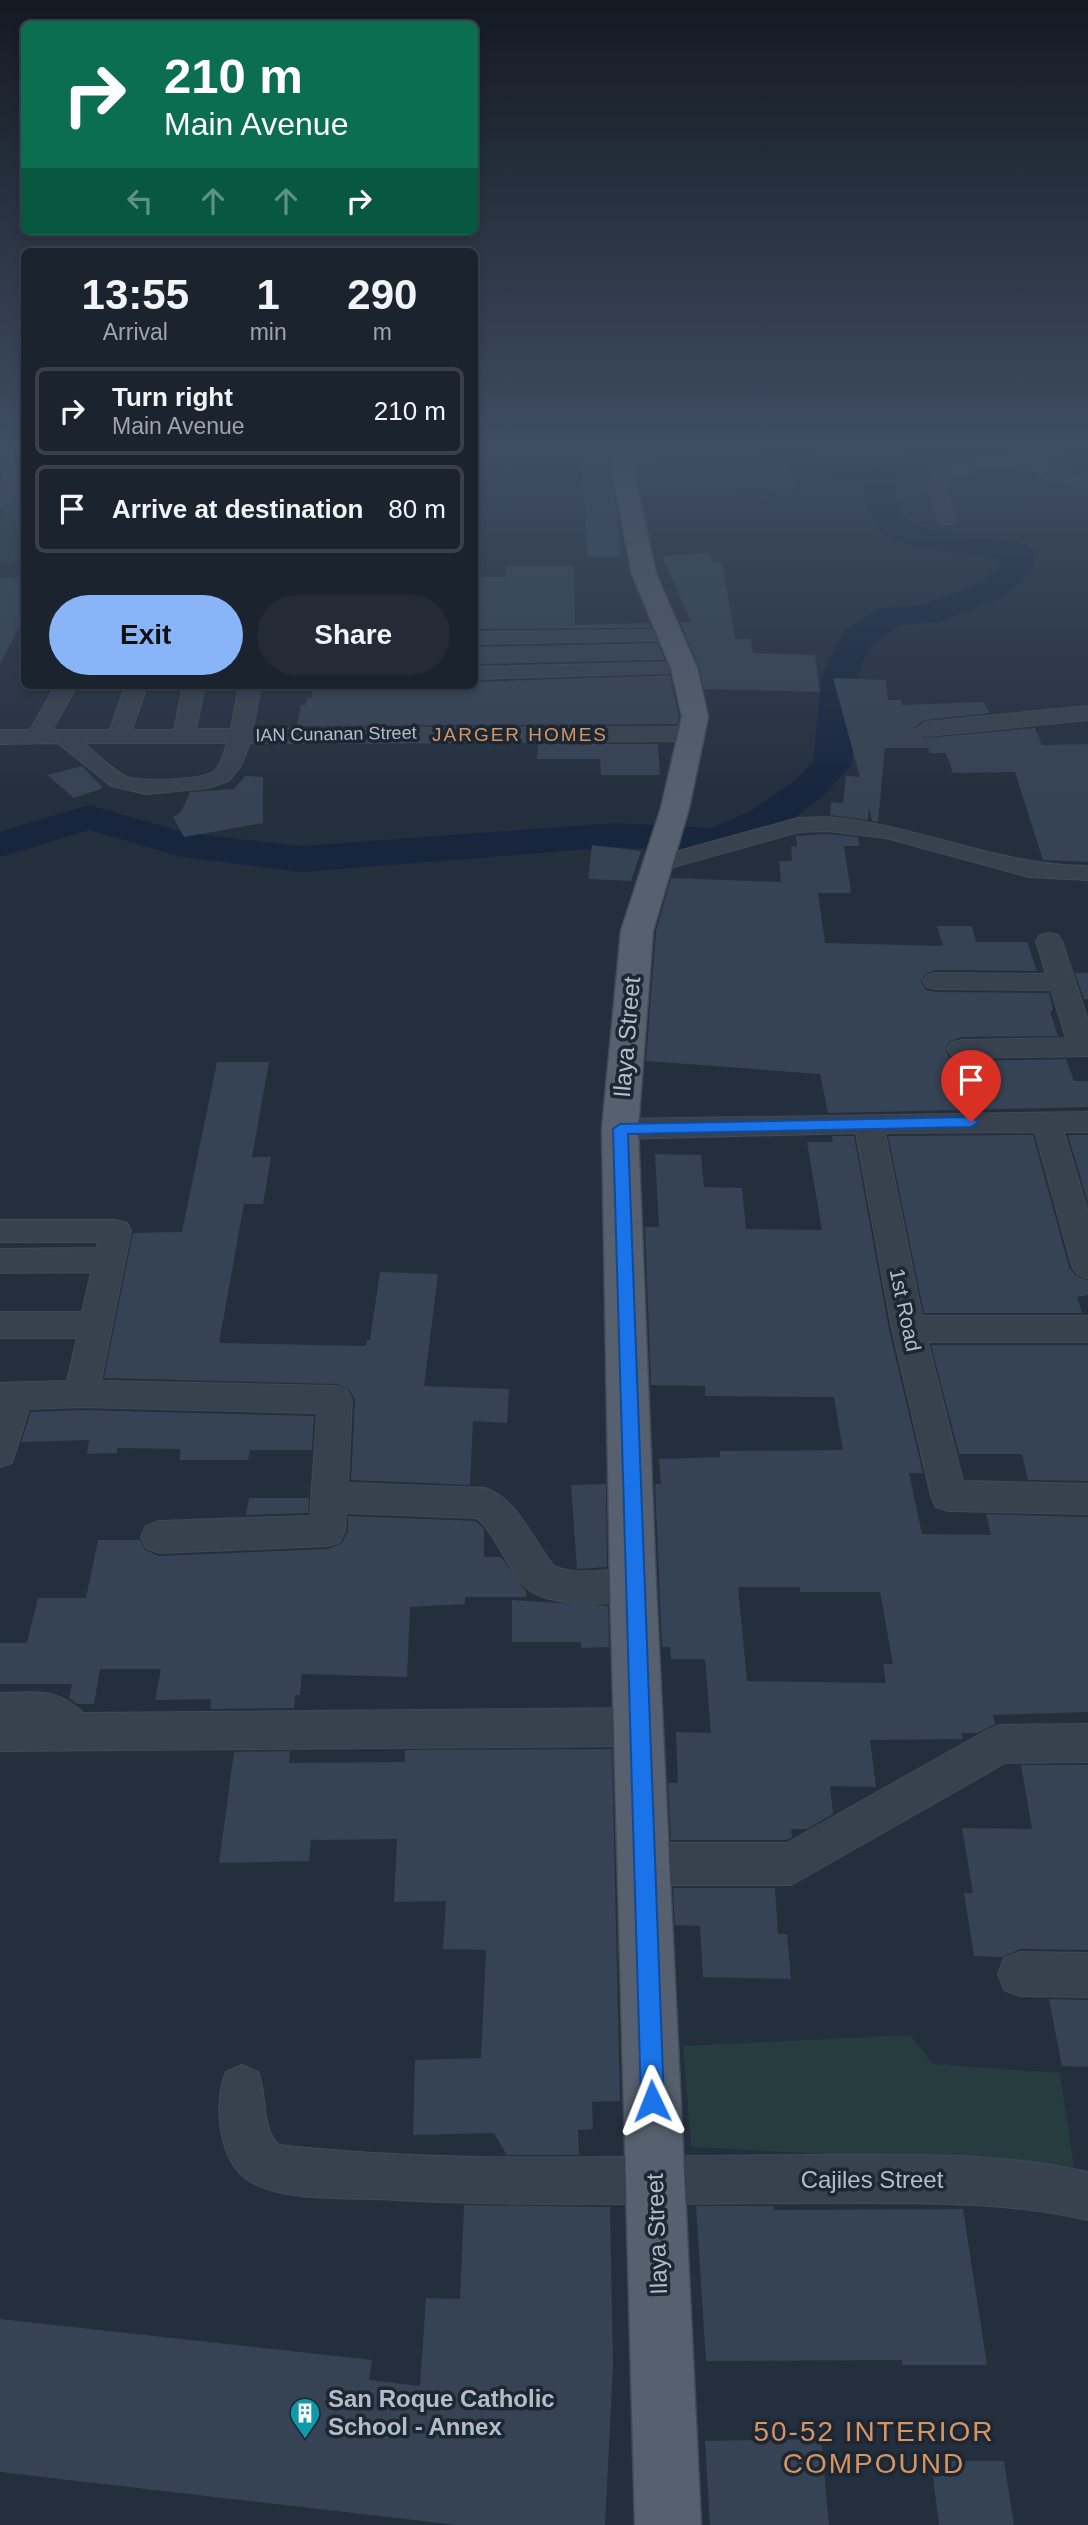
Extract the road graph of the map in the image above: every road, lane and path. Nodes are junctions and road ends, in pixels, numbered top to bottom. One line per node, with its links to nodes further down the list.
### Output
1 (641, 562): 2 (main road, Ilaya Street)
2 (669, 636): 3 (street); 4 (main road, Ilaya Street)
3 (478, 638)
4 (684, 668): 5 (street); 12 (main road, Ilaya Street)
5 (478, 673)
6 (64, 689): 17 (street)
7 (135, 689): 16 (street)
8 (193, 689): 14 (street)
9 (249, 689): 13 (street)
10 (1088, 713): 11 (street)
11 (926, 729)
12 (691, 734): 13 (street, IAN Cunanan Street); 19 (main road, Ilaya Street)
13 (240, 735): 14 (street, IAN Cunanan Street); 18 (street)
14 (184, 736): 16 (street, IAN Cunanan Street)
15 (0, 737): 17 (street, IAN Cunanan Street)
16 (119, 737): 18 (street, IAN Cunanan Street)
17 (37, 738): 18 (street, IAN Cunanan Street)
18 (65, 738)
19 (657, 860): 20 (street); 29 (main road, Ilaya Street)
20 (1088, 873)
21 (1049, 942): 23 (street)
22 (936, 981): 23 (street)
23 (1062, 982): 24 (street)
24 (1086, 1047): 25 (street)
25 (961, 1048)
26 (1047, 1122): 27 (street); 28 (street); 33 (street)
27 (1088, 1122)
28 (869, 1123): 29 (street); 36 (street, 1st Road)
29 (620, 1129): 44 (main road, Ilaya Street)
30 (0, 1231): 31 (street)
31 (108, 1259): 32 (street); 35 (street)
32 (0, 1261)
33 (1088, 1266)
34 (0, 1325): 35 (street)
35 (95, 1325): 38 (street)
36 (908, 1329): 37 (street); 42 (street, 1st Road)
37 (1088, 1329)
38 (80, 1394): 39 (street); 41 (street)
39 (8, 1397): 40 (street)
40 (0, 1450)
41 (331, 1497): 43 (street); 44 (street)
42 (1088, 1499)
43 (159, 1537)
44 (633, 1585): 46 (main road, Ilaya Street)
45 (0, 1711): 48 (street)
46 (638, 1727): 48 (street); 50 (main road, Ilaya Street)
47 (0, 1732): 48 (street)
48 (76, 1733)
49 (1088, 1743): 50 (street)
50 (643, 1864): 54 (main road, Ilaya Street)
51 (1020, 1974): 52 (street)
52 (1088, 1975)
53 (242, 2088): 54 (street, Cajiles Street)
54 (655, 2179): 55 (street, Cajiles Street); 56 (main road, Ilaya Street)
55 (1088, 2196)
56 (668, 2525)

